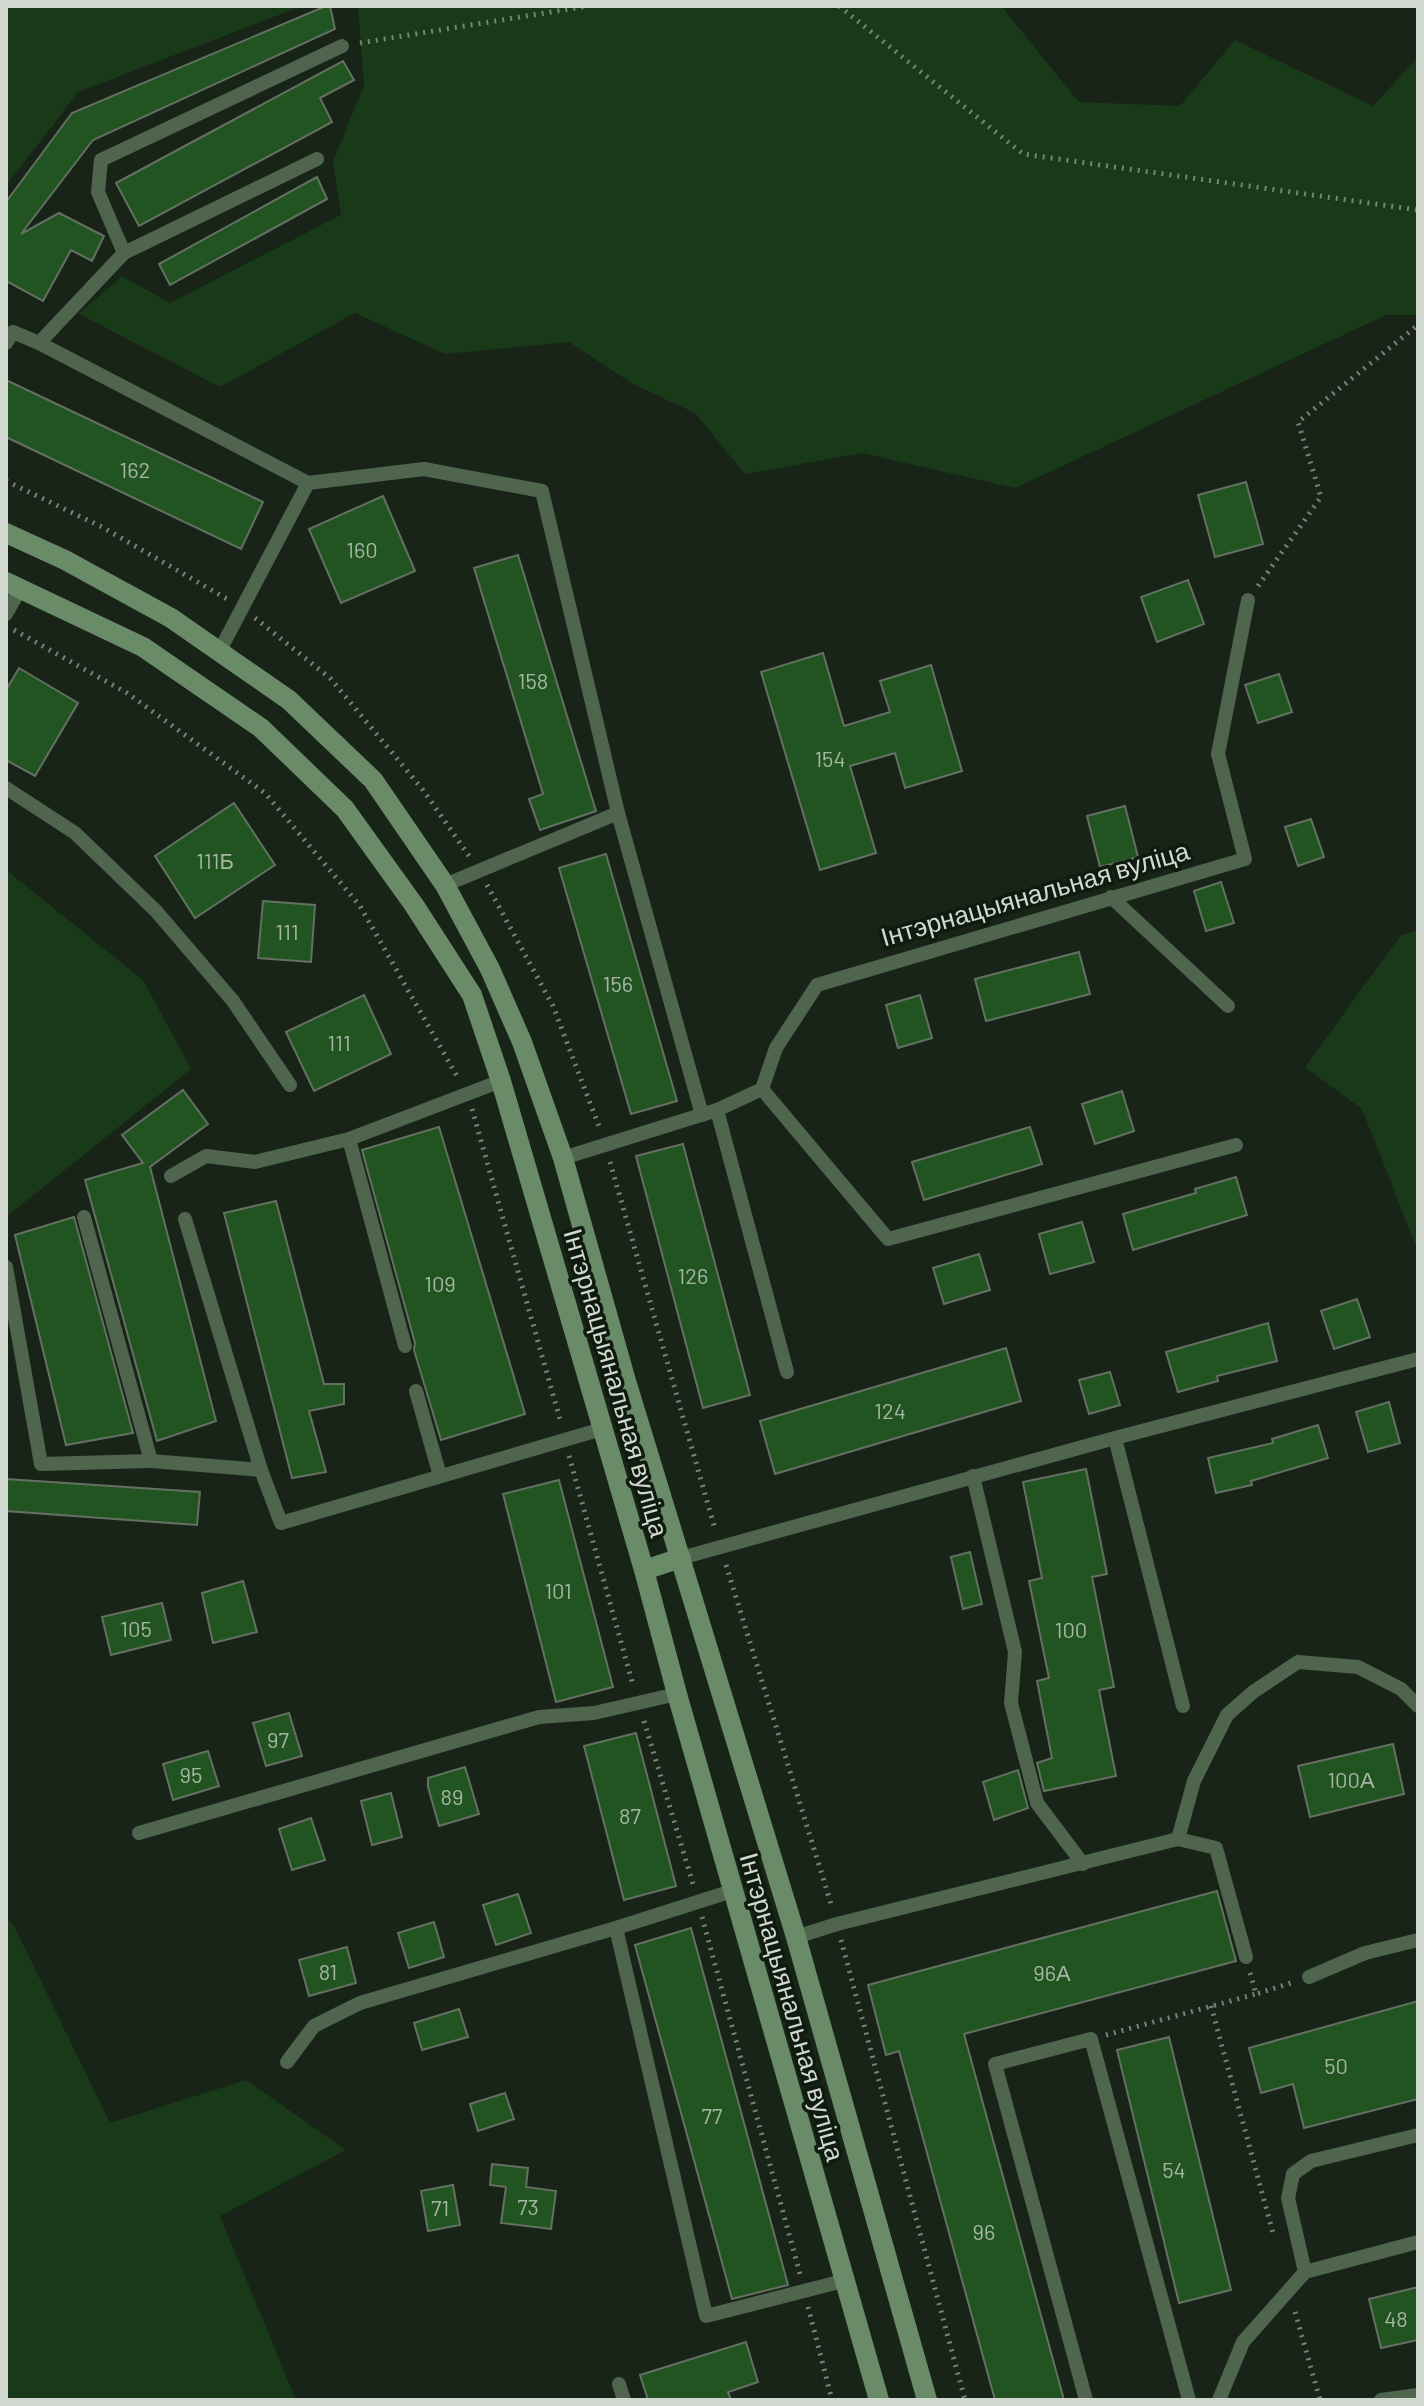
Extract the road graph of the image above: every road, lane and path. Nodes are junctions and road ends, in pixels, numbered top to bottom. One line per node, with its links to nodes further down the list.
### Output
1 (588, 6): 3 (path)
2 (839, 6): 5 (path)
3 (342, 46): 6 (lane)
4 (317, 159): 6 (lane)
5 (1418, 210)
6 (124, 253): 9 (lane)
7 (1418, 325): 13 (path)
8 (8, 334): 9 (lane)
9 (39, 343): 10 (lane)
10 (308, 483): 15 (lane); 17 (lane)
11 (6, 533): 15 (main road, Інтэрнацыянальная вуліца)
12 (13, 585): 14 (lane); 20 (main road, Інтэрнацыянальная вуліца)
13 (1248, 600): 19 (lane, Інтэрнацыянальная вуліца)
14 (6, 614)
15 (219, 652): 18 (main road, Інтэрнацыянальная вуліца)
16 (6, 788): 23 (lane)
17 (618, 813): 18 (lane); 26 (lane)
18 (445, 885): 20 (main road); 29 (main road, Інтэрнацыянальная вуліца)
19 (1111, 897): 21 (lane); 24 (lane, Інтэрнацыянальная вуліца)
20 (414, 905): 22 (main road, Інтэрнацыянальная вуліца)
21 (1228, 1006)
22 (501, 1081): 27 (lane); 38 (main road, Інтэрнацыянальная вуліца)
23 (290, 1085)
24 (762, 1089): 25 (lane); 28 (lane)
25 (717, 1110): 26 (lane); 36 (lane)
26 (702, 1115): 29 (lane)
27 (349, 1139): 30 (lane); 34 (lane)
28 (1236, 1145)
29 (563, 1158): 44 (main road, Інтэрнацыянальная вуліца)
30 (171, 1176)
31 (84, 1217): 40 (lane)
32 (185, 1219): 41 (lane)
33 (6, 1267): 40 (lane)
34 (405, 1346)
35 (1418, 1359): 39 (lane, Інтэрнацыянальная вуліца)
36 (787, 1372)
37 (416, 1391): 42 (lane)
38 (602, 1429): 42 (lane); 45 (main road, Інтэрнацыянальная вуліца)
39 (1115, 1438): 43 (lane, Інтэрнацыянальная вуліца); 47 (lane)
40 (151, 1461): 41 (lane)
41 (261, 1470): 42 (lane)
42 (440, 1476)
43 (973, 1476): 44 (lane, Інтэрнацыянальная вуліца); 51 (lane)
44 (681, 1558): 45 (main road); 54 (main road, Інтэрнацыянальная вуліца)
45 (644, 1570): 46 (main road, Інтэрнацыянальная вуліца)
46 (677, 1694): 49 (lane); 52 (main road, Інтэрнацыянальная вуліца)
47 (1183, 1706)
48 (1418, 1706): 50 (lane)
49 (139, 1833)
50 (1178, 1839): 51 (lane); 56 (lane)
51 (1083, 1864): 54 (lane)
52 (732, 1891): 53 (lane); 67 (main road, Інтэрнацыянальная вуліца)
53 (616, 1928): 62 (lane); 67 (lane)
54 (796, 1937): 73 (main road, Інтэрнацыянальная вуліца)
55 (1418, 1940): 57 (lane)
56 (1246, 1957): 59 (path)
57 (1309, 1977)
58 (1282, 1986): 59 (path)
59 (1256, 1994): 60 (path)
60 (1211, 2006): 61 (path); 65 (path)
61 (1091, 2039): 74 (lane); 75 (lane)
62 (287, 2062)
63 (1418, 2135): 66 (lane)
64 (1418, 2242): 66 (lane)
65 (1277, 2246)
66 (1305, 2272): 68 (lane)
67 (843, 2281): 72 (main road, Інтэрнацыянальная вуліца)
68 (1289, 2289): 76 (lane); 77 (path)
69 (619, 2384): 71 (lane)
70 (1418, 2395): 78 (lane)
71 (624, 2400)
72 (879, 2400)
73 (927, 2400)
74 (1086, 2400)
75 (1189, 2400)
76 (1219, 2400)
77 (1320, 2400)
78 (1381, 2400)

